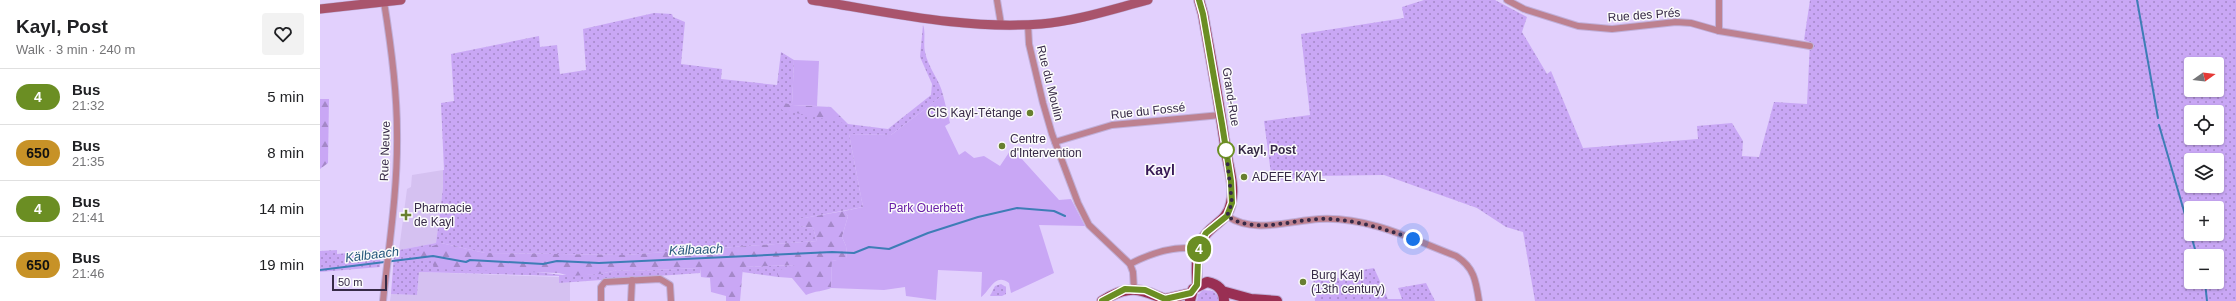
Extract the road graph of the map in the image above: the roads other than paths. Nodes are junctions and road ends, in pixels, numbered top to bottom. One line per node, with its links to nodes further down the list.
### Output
1 (401, 0): 8 (main road)
2 (812, 0): 10 (main road)
3 (997, 0): 10 (street)
4 (1148, 0): 11 (main road)
5 (1199, 0): 14 (main road, Grand-Rue)
6 (1507, 0): 12 (street, Rue des Prés)
7 (1719, 0): 12 (street)
8 (384, 2): 9 (main road); 26 (street, Rue Neuve)
9 (320, 9)
10 (1001, 24): 11 (main road)
11 (1028, 25): 15 (street, Rue du Moulin)
12 (1719, 31): 13 (street, Rue des Prés)
13 (1810, 46)
14 (1221, 115): 15 (street, Rue du Fossé); 16 (main road, Grand-Rue)
15 (1055, 142): 18 (street, Rue du Moulin)
16 (1227, 216): 17 (main road); 33 (street)
17 (1198, 254): 18 (street); 20 (main road); 23 (main road)
18 (1130, 264): 21 (street)
19 (632, 280): 27 (street); 28 (street); 29 (street)
20 (1212, 283): 22 (main road); 23 (main road)
21 (1134, 289): 24 (main road); 30 (main road)
22 (1222, 291): 25 (main road); 31 (main road)
23 (1193, 293): 24 (main road)
24 (1167, 300)
25 (1246, 300): 32 (main road)
26 (383, 301)
27 (601, 301)
28 (632, 301)
29 (671, 301)
30 (1102, 301)
31 (1224, 301)
32 (1277, 301)
33 (1479, 301)

